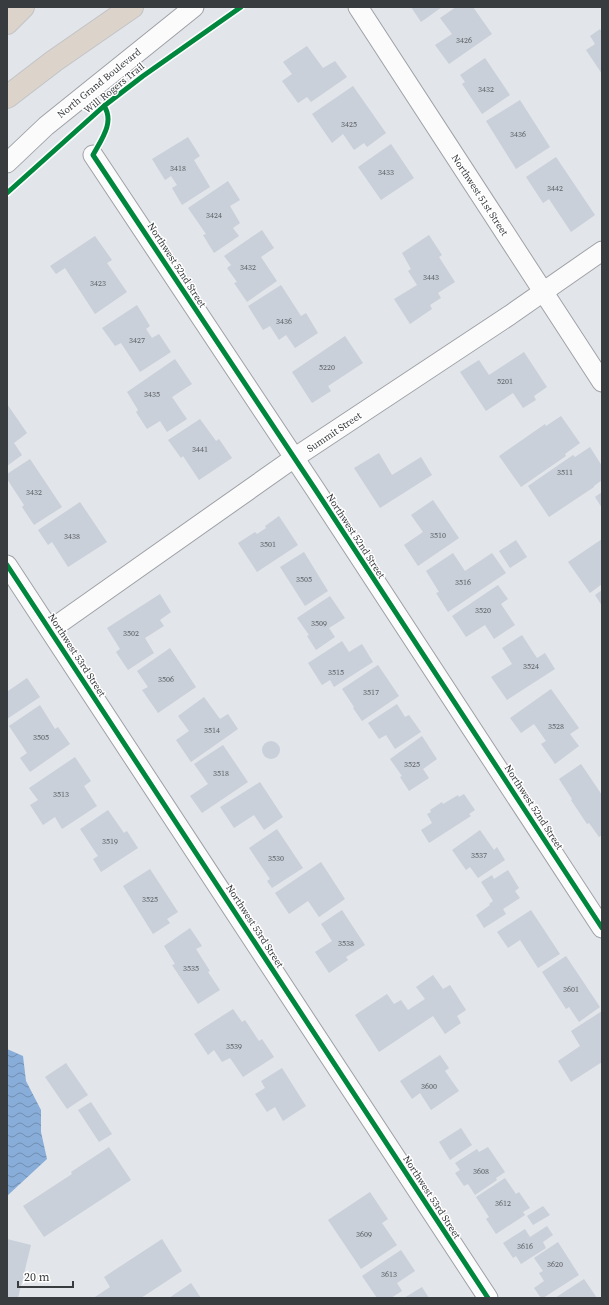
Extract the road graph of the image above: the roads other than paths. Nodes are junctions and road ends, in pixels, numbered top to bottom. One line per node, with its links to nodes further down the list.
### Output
1 (23, 7): 5 (highway)
2 (132, 7): 6 (highway)
3 (194, 7): 8 (street, North Grand Boulevard)
4 (358, 7): 10 (street, Northwest 51st Street)
5 (7, 23)
6 (7, 97)
7 (94, 155): 12 (street, Northwest 52nd Street)
8 (7, 163)
9 (602, 251): 10 (street, Summit Street)
10 (542, 292): 11 (street, Northwest 51st Street); 12 (street, Summit Street)
11 (602, 382)
12 (294, 458): 14 (street, Summit Street); 15 (street, Northwest 52nd Street)
13 (7, 565): 14 (street, Northwest 53rd Street)
14 (50, 630): 16 (street, Northwest 53rd Street)
15 (602, 928)
16 (488, 1298)

